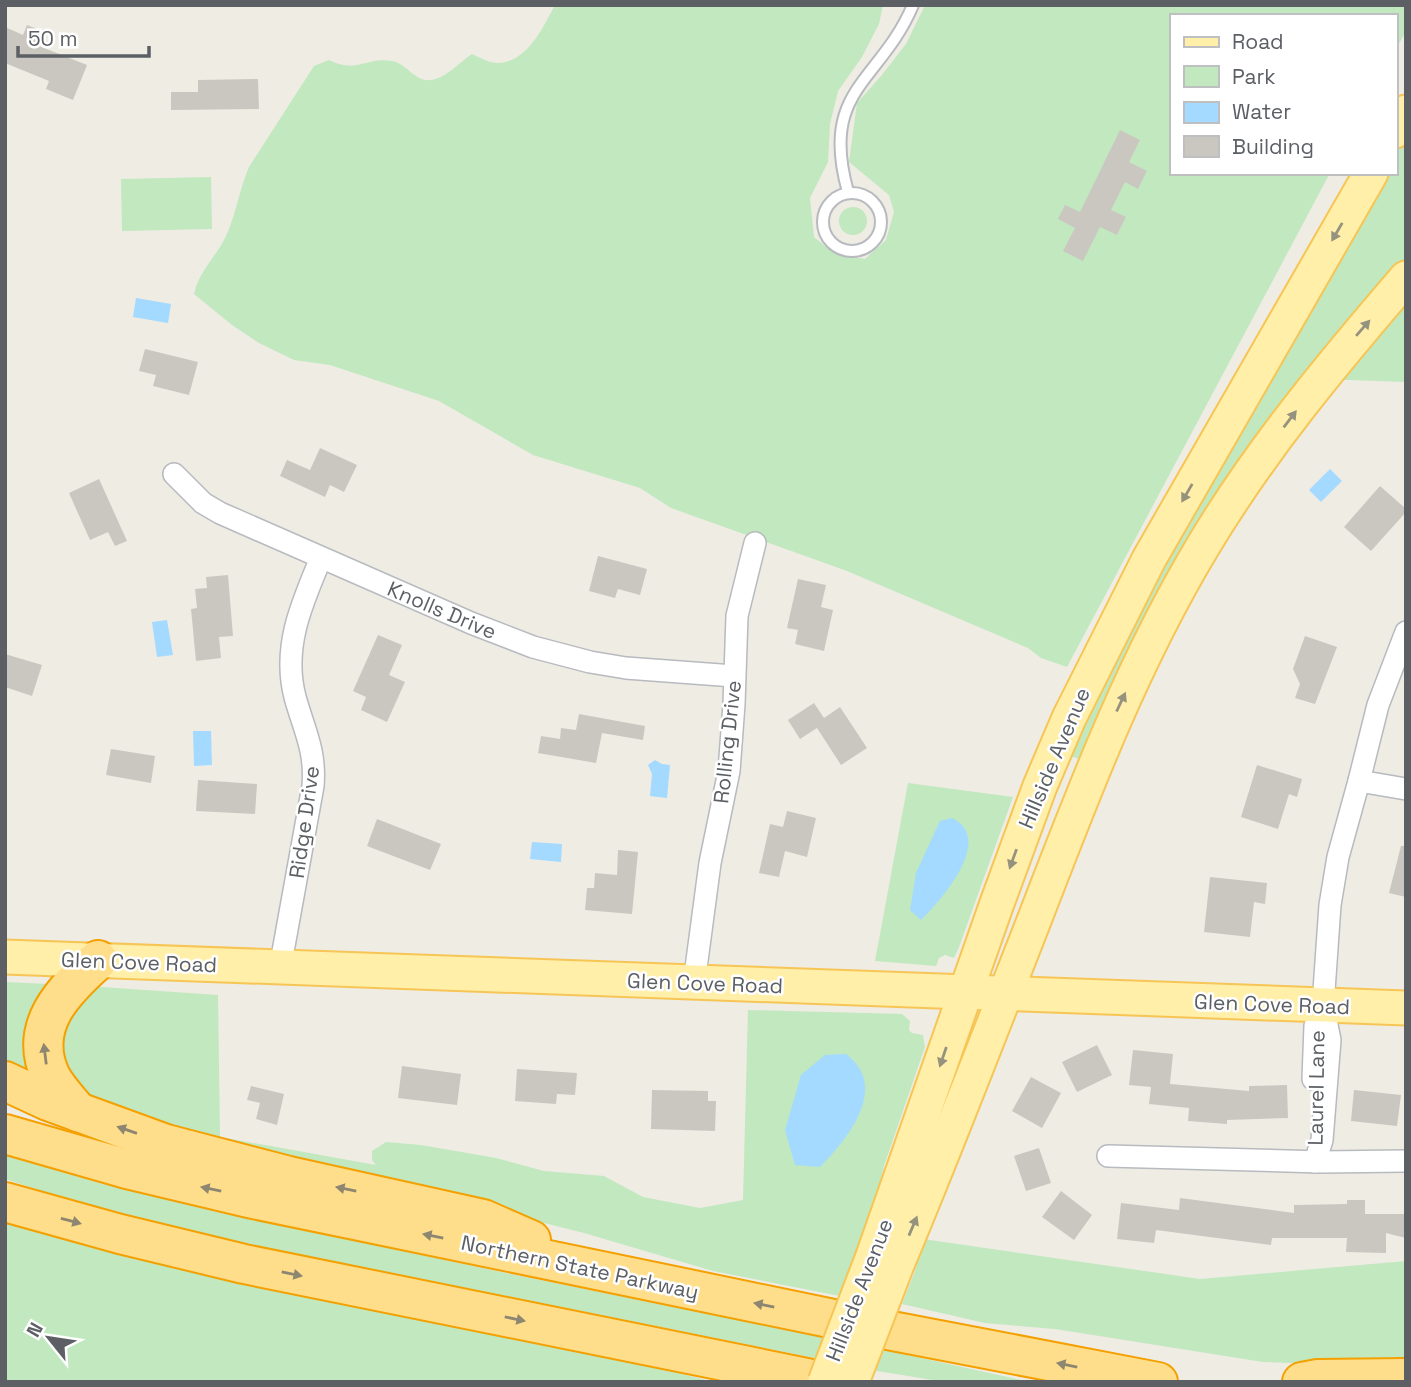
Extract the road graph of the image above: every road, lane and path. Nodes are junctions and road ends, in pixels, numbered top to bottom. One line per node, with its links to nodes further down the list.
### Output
1 (913, 5): 5 (lane)
2 (1406, 112): 3 (main road)
3 (1397, 128)
4 (1370, 175): 18 (main road, Hillside Avenue, one-way to 18)
5 (848, 192): 5 (lane)
6 (1406, 278): 19 (main road, Hillside Avenue, one-way to 6)
7 (174, 474): 9 (street, Knolls Drive)
8 (755, 543): 11 (street, Rolling Drive)
9 (321, 558): 11 (street, Knolls Drive); 16 (street, Ridge Drive)
10 (1406, 632): 12 (street, Laurel Lane)
11 (734, 676): 17 (street, Rolling Drive)
12 (1359, 781): 13 (street); 20 (street, Laurel Lane)
13 (1406, 789)
14 (5, 957): 15 (main road, Glen Cove Road)
15 (98, 960): 16 (main road, Glen Cove Road); 23 (highway, one-way to 15)
16 (280, 968): 17 (main road, Glen Cove Road)
17 (694, 983): 18 (main road, Glen Cove Road)
18 (965, 992): 19 (main road, Glen Cove Road); 29 (main road, Hillside Avenue, one-way to 29)
19 (1005, 995): 20 (main road, Glen Cove Road); 29 (main road, Hillside Avenue, one-way to 19)
20 (1323, 1005): 21 (main road, Glen Cove Road); 27 (street, Laurel Lane)
21 (1406, 1008)
22 (5, 1081): 23 (highway)
23 (78, 1112): 30 (highway, one-way to 23)
24 (5, 1134): 30 (highway, Northern State Parkway, one-way to 24)
25 (1108, 1156): 27 (street, Laurel Lane)
26 (1406, 1161): 27 (street, Laurel Lane)
27 (1315, 1162)
28 (5, 1202): 32 (highway, one-way to 32)
29 (886, 1259): 32 (main road, Hillside Avenue, bridge); 33 (main road, Hillside Avenue, bridge)
30 (596, 1270): 34 (highway, Northern State Parkway, one-way to 30)
31 (1406, 1378): 35 (highway)
32 (826, 1382)
33 (852, 1382)
34 (1158, 1382)
35 (1302, 1382)

